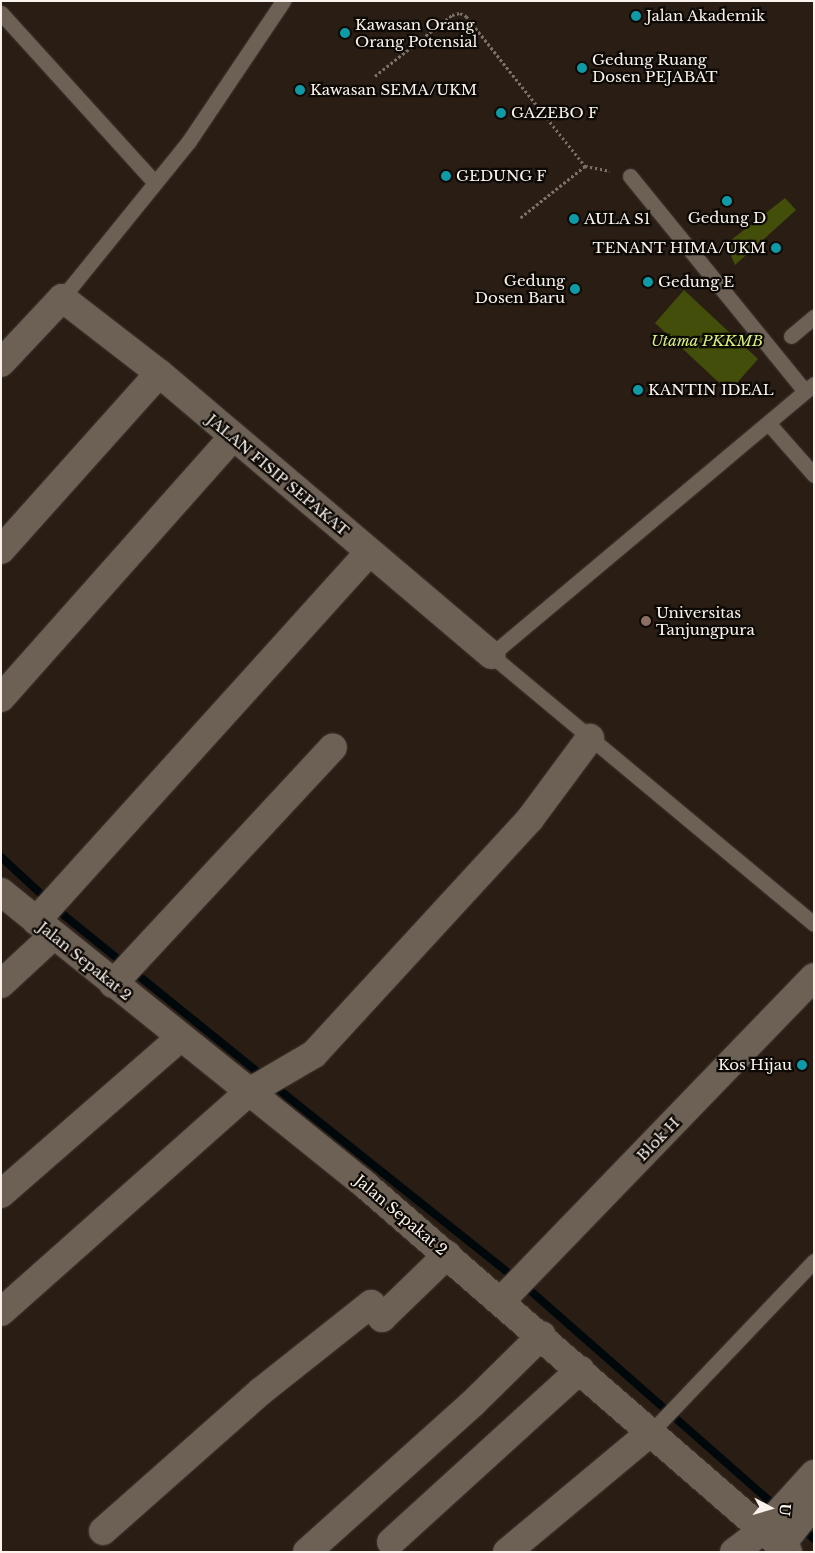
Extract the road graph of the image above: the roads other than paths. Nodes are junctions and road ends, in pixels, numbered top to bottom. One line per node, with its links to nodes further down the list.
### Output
1 (283, 1): 4 (lane)
2 (1, 13): 4 (lane)
3 (630, 176): 10 (lane)
4 (154, 183): 5 (lane)
5 (62, 298): 8 (street); 9 (street, JALAN FISIP SEPAKAT)
6 (814, 316): 7 (lane)
7 (791, 336)
8 (1, 363)
9 (159, 373): 12 (street, JALAN FISIP SEPAKAT); 14 (street)
10 (810, 388): 11 (lane)
11 (769, 424): 13 (lane); 16 (lane)
12 (233, 437): 15 (street, JALAN FISIP SEPAKAT); 17 (street)
13 (814, 475)
14 (1, 550)
15 (368, 552): 16 (street, JALAN FISIP SEPAKAT); 21 (street)
16 (490, 656): 18 (lane)
17 (1, 698)
18 (590, 738): 22 (lane); 27 (street)
19 (333, 747): 24 (street)
20 (1, 892): 21 (street, Jalan Sepakat 2)
21 (45, 922): 24 (street, Jalan Sepakat 2); 25 (street)
22 (814, 924)
23 (814, 977): 31 (street, Blok H)
24 (117, 980): 26 (street, Jalan Sepakat 2)
25 (1, 984)
26 (180, 1038): 27 (street, Jalan Sepakat 2); 28 (street)
27 (259, 1085): 29 (street, Jalan Sepakat 2); 32 (street)
28 (1, 1194)
29 (447, 1255): 31 (street, Jalan Sepakat 2); 38 (street)
30 (814, 1261): 35 (lane)
31 (505, 1297): 33 (street, Jalan Sepakat 2)
32 (1, 1312)
33 (542, 1336): 34 (street, Jalan Sepakat 2); 40 (street)
34 (580, 1370): 35 (street, Jalan Sepakat 2); 39 (street)
35 (653, 1430): 37 (street, Jalan Sepakat 2); 41 (street)
36 (814, 1474): 37 (street)
37 (789, 1523): 42 (street)
38 (102, 1531)
39 (391, 1542)
40 (307, 1552)
41 (507, 1552)
42 (734, 1552)

